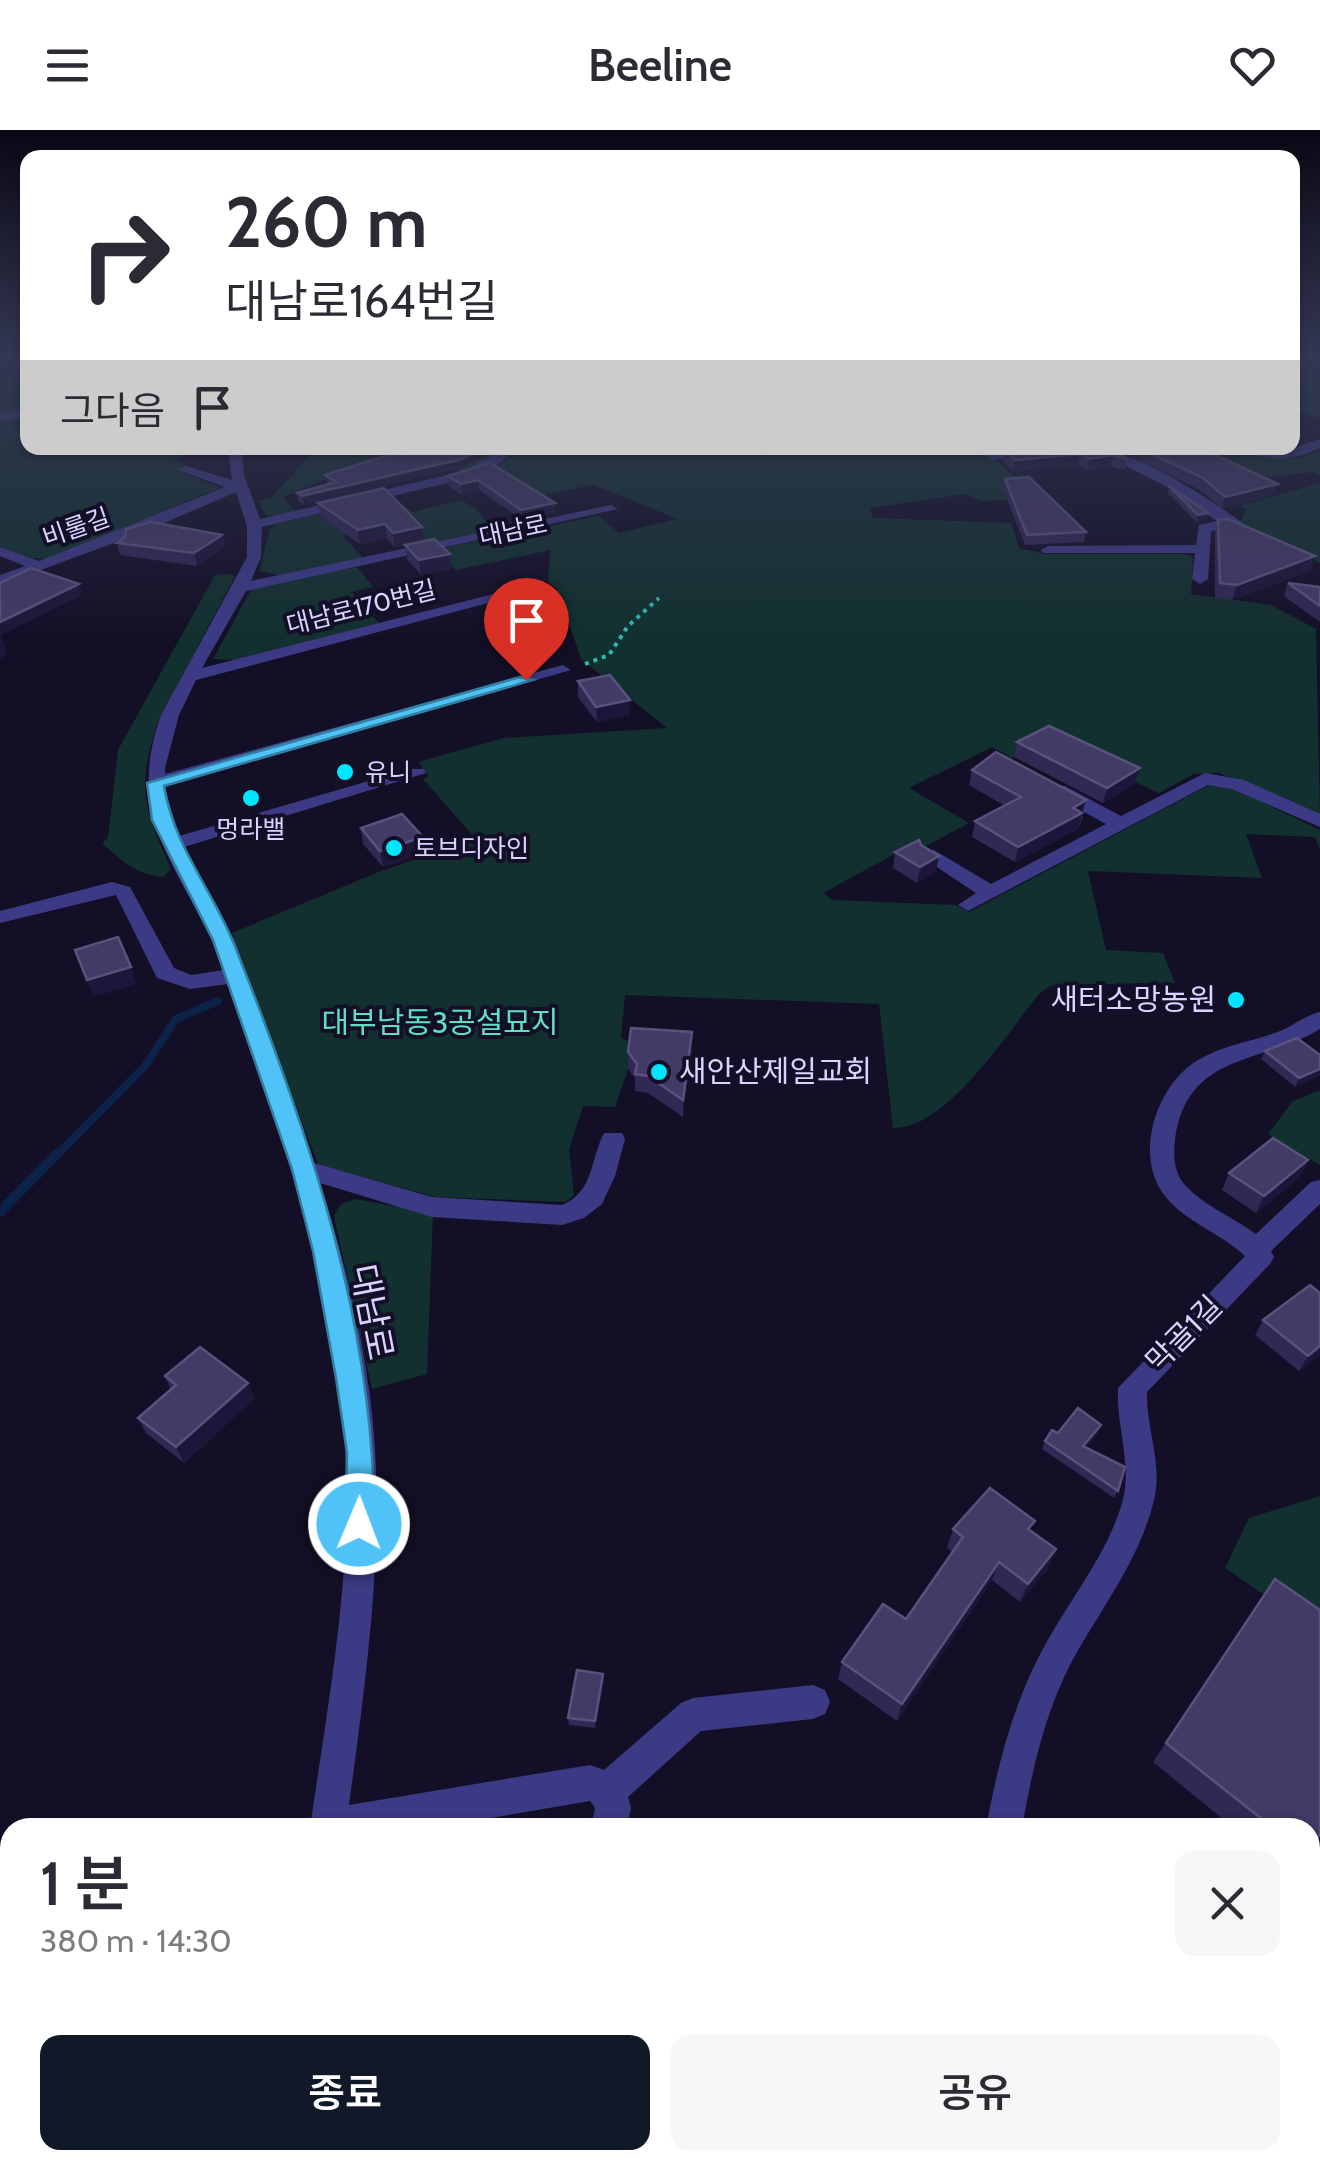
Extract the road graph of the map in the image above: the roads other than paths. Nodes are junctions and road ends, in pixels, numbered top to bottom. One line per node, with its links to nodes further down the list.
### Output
1 (235, 455): 7 (street)
2 (502, 455): 9 (street)
3 (1040, 455): 6 (street)
4 (1111, 455): 10 (street)
5 (186, 470): 7 (street)
6 (1044, 470)
7 (242, 486): 9 (street); 17 (street, 비룰길)
8 (611, 509): 20 (street, 대남로)
9 (257, 524): 20 (street, 대남로)
10 (1226, 524): 12 (street); 13 (street)
11 (1058, 529): 15 (street)
12 (1257, 537)
13 (1202, 547): 15 (street); 19 (street)
14 (1048, 550): 15 (street)
15 (1068, 550)
16 (0, 551): 17 (street, 비룰길)
17 (37, 565): 18 (street, 비룰길)
18 (0, 580)
19 (1200, 580)
20 (239, 588): 23 (street, 대남로)
21 (541, 588): 23 (street, 대남로170번길)
22 (563, 670): 26 (street)
23 (192, 676): 26 (street, 대남로)
24 (417, 773): 29 (street)
25 (1043, 782): 28 (street)
26 (155, 783): 29 (street, 대남로)
27 (1320, 821): 28 (street)
28 (1120, 823): 31 (street)
29 (172, 844): 34 (street, 대남로)
30 (926, 854): 31 (street)
31 (991, 893): 32 (street)
32 (968, 905)
33 (0, 918): 34 (street)
34 (234, 976): 37 (street, 대남로)
35 (1320, 1019): 39 (street)
36 (612, 1139): 37 (street)
37 (303, 1169): 42 (street, 대남로)
38 (1320, 1190): 39 (street, 막골1길)
39 (1256, 1250): 45 (street, 막골1길)
40 (813, 1702): 41 (street)
41 (609, 1790): 43 (street); 44 (street)
42 (329, 1818)
43 (382, 1818)
44 (611, 1818)
45 (1006, 1818)

